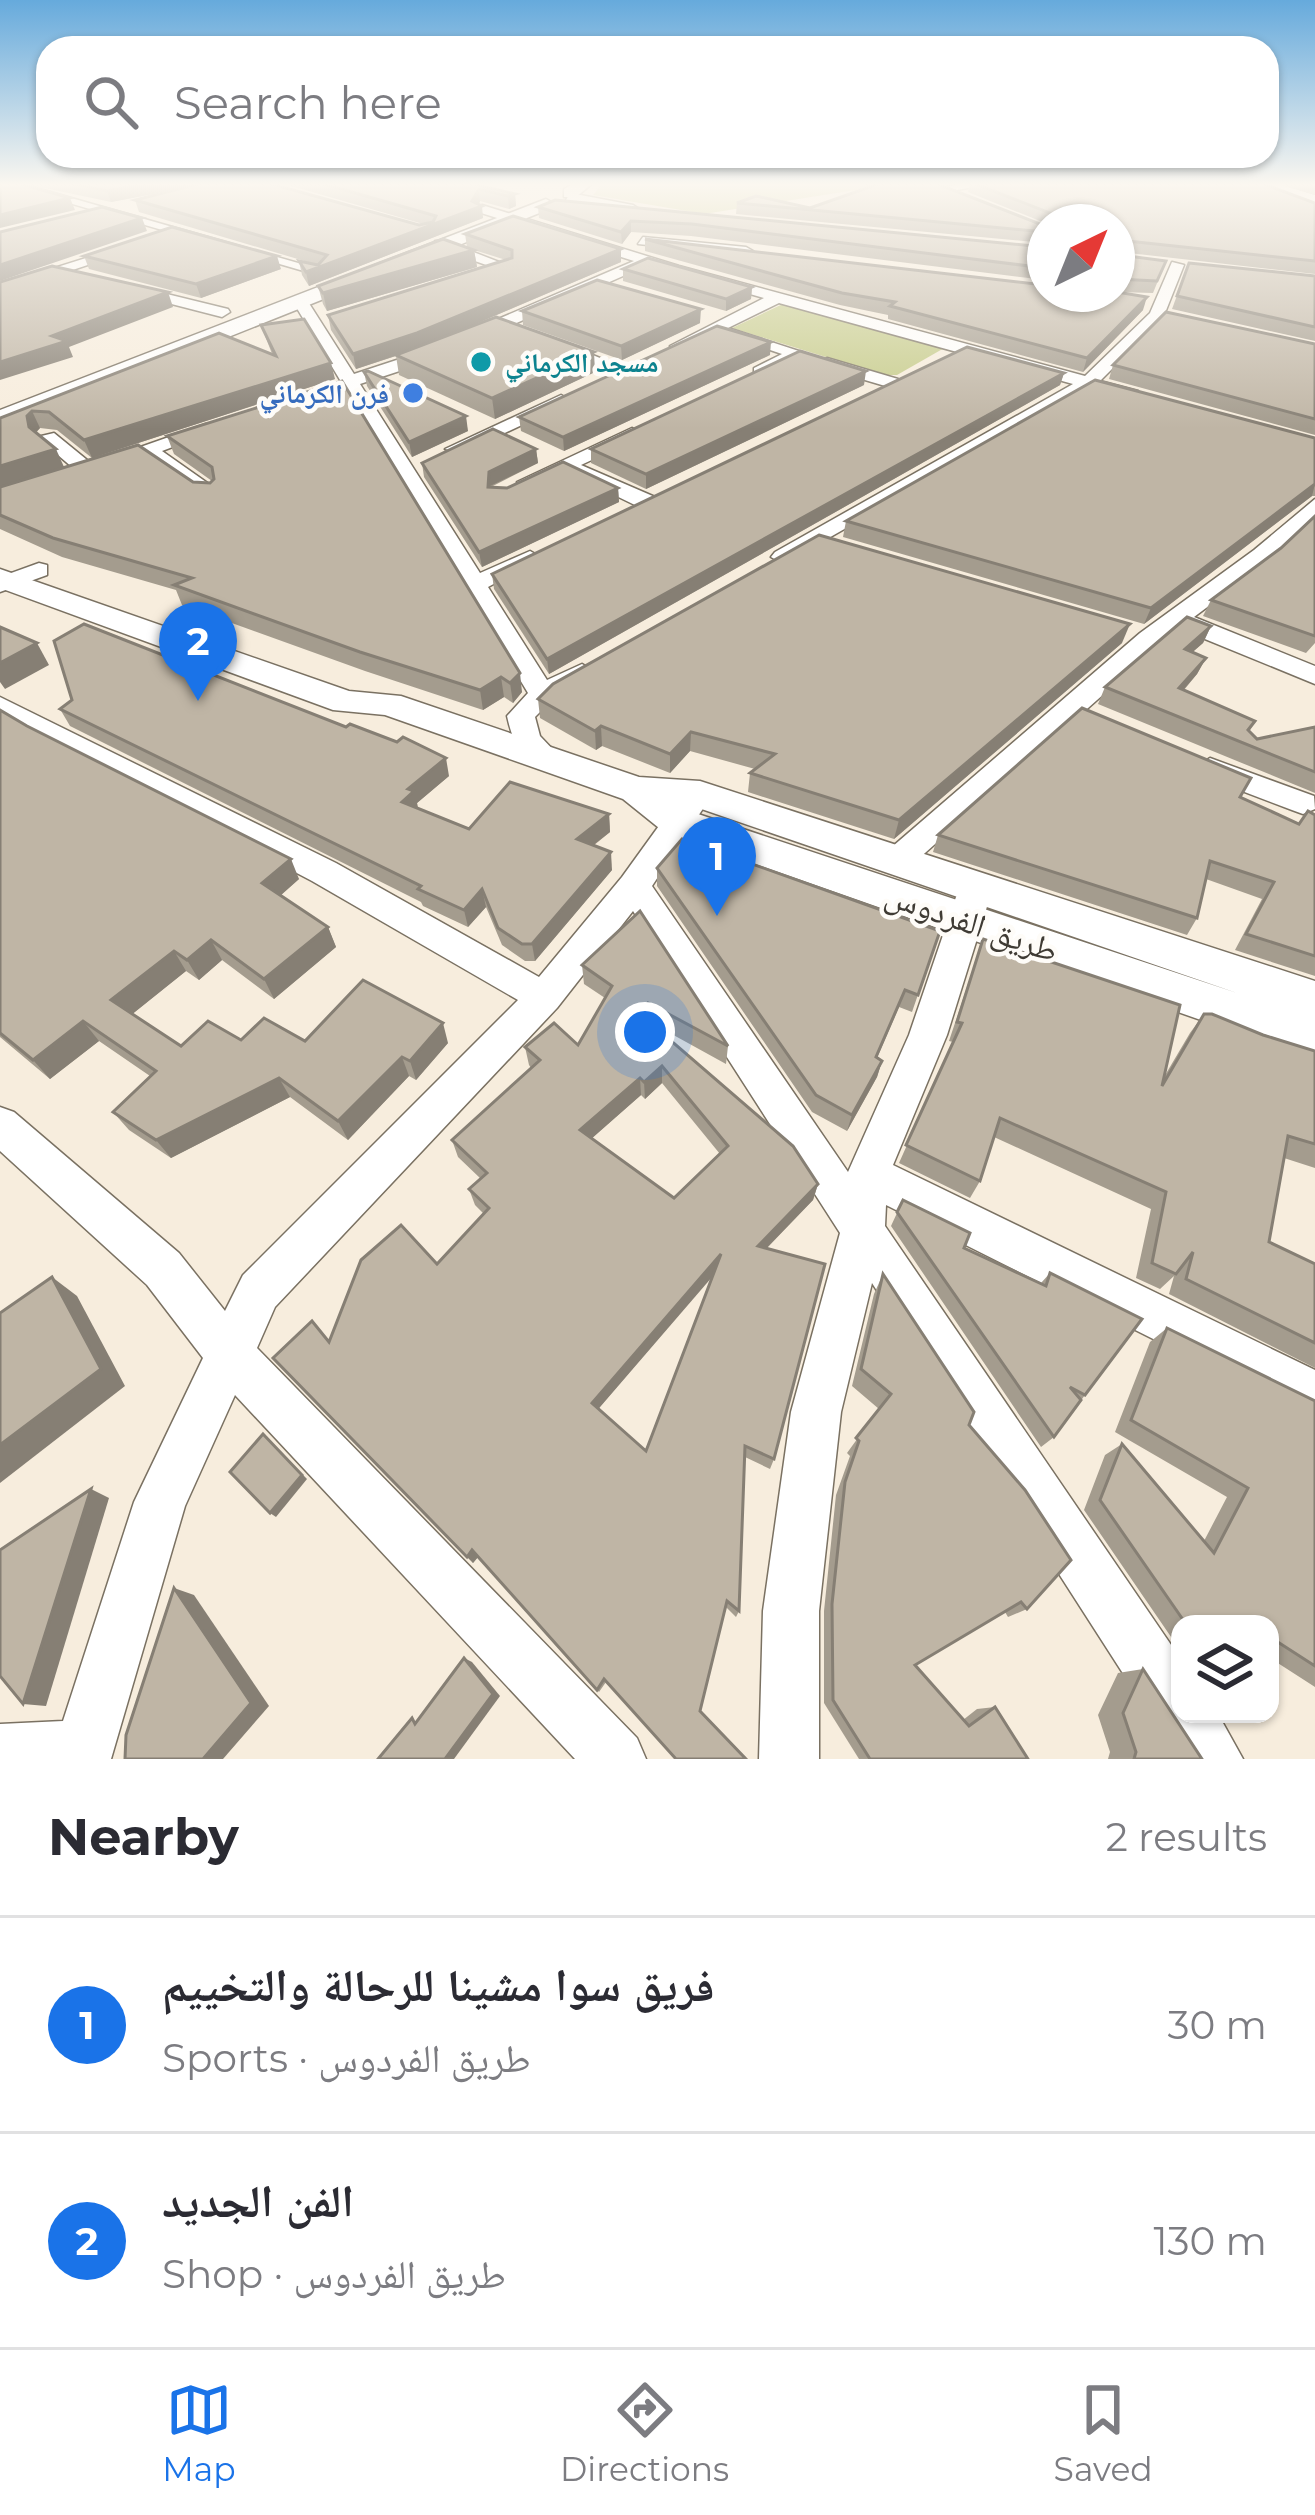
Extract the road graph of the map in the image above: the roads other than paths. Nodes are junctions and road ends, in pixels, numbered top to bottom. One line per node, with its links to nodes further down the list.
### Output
1 (36, 265): 12 (street)
2 (78, 265): 10 (street)
3 (299, 265): 11 (street)
4 (334, 265): 11 (main road)
5 (387, 265): 20 (main road)
6 (500, 265): 15 (street)
7 (639, 265): 16 (street)
8 (669, 265): 19 (street)
9 (1178, 265): 34 (street)
10 (61, 271): 13 (street); 18 (street)
11 (319, 271): 21 (main road)
12 (0, 274)
13 (84, 277)
14 (107, 283): 21 (street)
15 (458, 283)
16 (597, 283): 17 (street); 23 (street)
17 (619, 289)
18 (0, 290)
19 (779, 297): 22 (street); 26 (street)
20 (300, 300): 35 (street); 40 (main road)
21 (221, 312): 38 (main road)
22 (718, 322): 27 (street); 28 (street)
23 (498, 326): 24 (street); 35 (street)
24 (519, 333)
25 (540, 341): 30 (street)
26 (966, 347): 31 (street); 34 (street)
27 (797, 353): 31 (street); 33 (street)
28 (661, 354)
29 (642, 362): 30 (street)
30 (623, 371): 32 (street)
31 (911, 374): 37 (street)
32 (602, 381)
33 (736, 383)
34 (1088, 383): 39 (street); 54 (street)
35 (345, 386): 47 (street)
36 (580, 391): 43 (street)
37 (872, 393)
38 (0, 398)
39 (1156, 402)
40 (0, 420)
41 (658, 422): 46 (street)
42 (226, 424): 45 (street)
43 (485, 425): 46 (street); 47 (street)
44 (46, 437): 48 (street)
45 (147, 450): 48 (street); 50 (street)
46 (548, 456): 51 (street); 52 (street)
47 (423, 464): 59 (street)
48 (87, 470): 49 (street)
49 (63, 478)
50 (208, 493)
51 (500, 494)
52 (647, 502)
53 (1315, 506): 60 (street)
54 (814, 539): 56 (street); 57 (street)
55 (550, 549): 59 (street)
56 (858, 553)
57 (755, 573)
58 (10, 574): 67 (street, طريق الفردوس)
59 (472, 586): 63 (street)
60 (1175, 618): 62 (street); 65 (street)
61 (600, 661): 63 (street)
62 (1315, 676)
63 (542, 694): 67 (street)
64 (0, 706): 74 (street)
65 (1071, 707): 66 (street); 71 (street)
66 (1109, 724)
67 (544, 756): 70 (street, طريق الفردوس)
68 (1178, 756): 69 (street)
69 (1304, 803)
70 (688, 808): 71 (street, طريق الفردوس); 72 (street); 73 (street, طريق الفردوس)
71 (896, 861): 73 (street, طريق الفردوس)
72 (634, 886): 74 (street); 79 (street)
73 (970, 904): 75 (street, طريق الفردوس); 76 (street, طريق الفردوس); 78 (street)
74 (544, 997): 80 (street)
75 (1315, 1000)
76 (1315, 1039)
77 (0, 1125): 80 (street)
78 (868, 1174): 79 (street); 81 (street)
79 (862, 1234): 82 (street); 87 (street)
80 (229, 1354): 85 (street); 86 (street)
81 (1315, 1396)
82 (1171, 1696)
83 (1189, 1723): 88 (street)
84 (0, 1754): 85 (street)
85 (82, 1754)
86 (616, 1759)
87 (789, 1759)
88 (1213, 1759)

